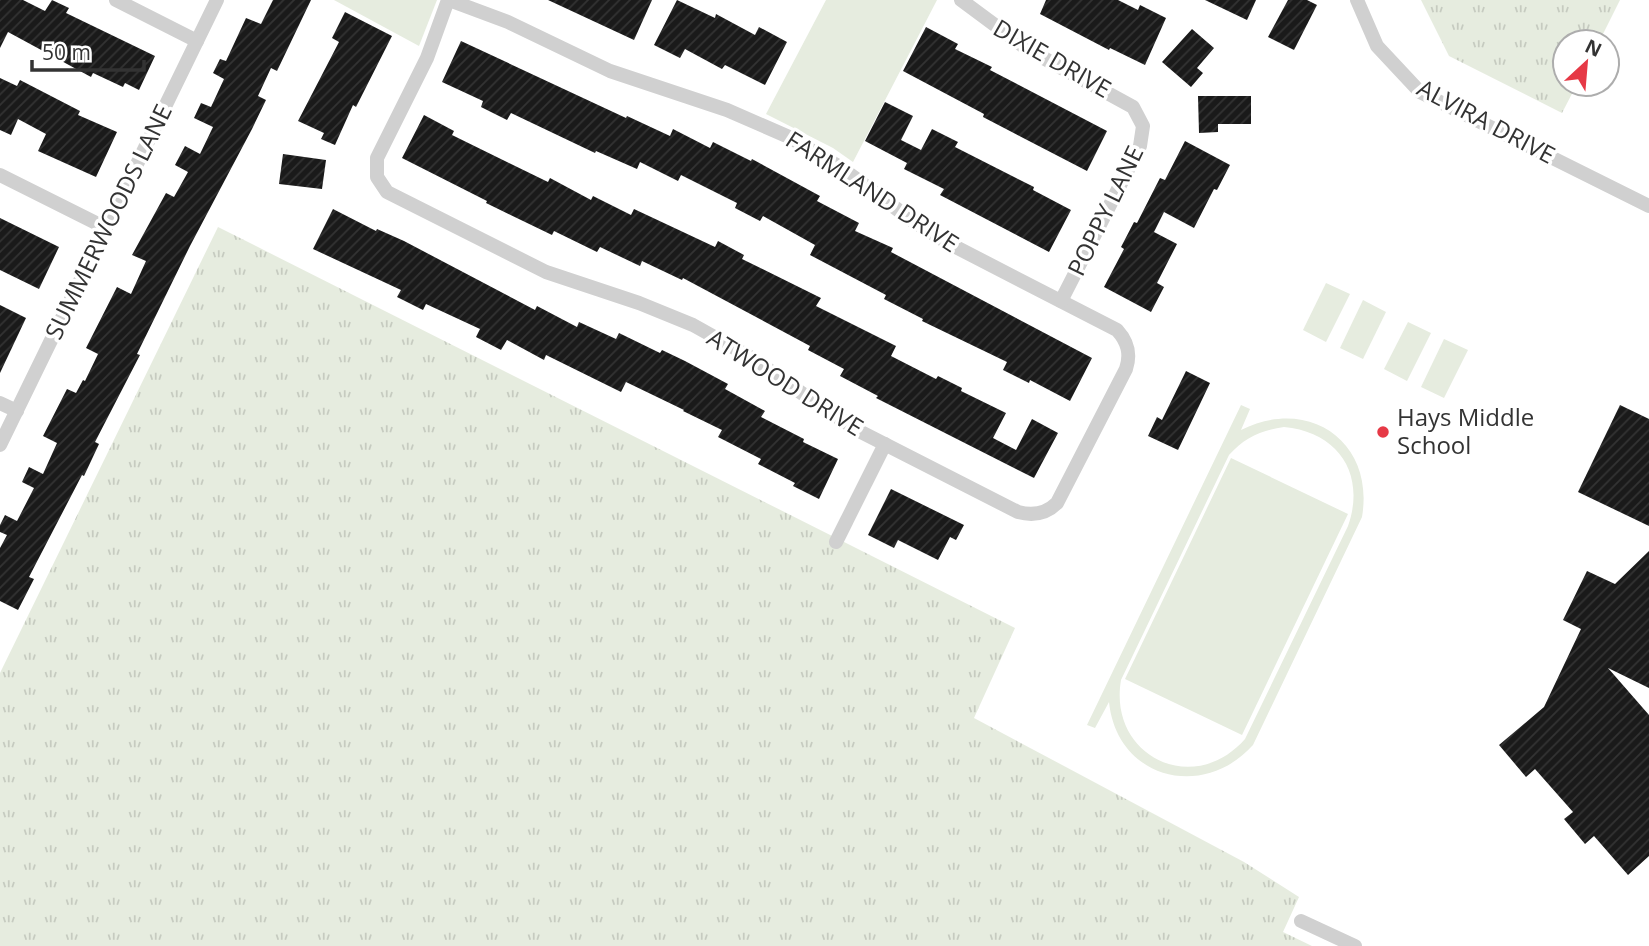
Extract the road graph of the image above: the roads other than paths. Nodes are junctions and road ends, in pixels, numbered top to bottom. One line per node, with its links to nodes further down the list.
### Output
1 (116, 0): 6 (street)
2 (217, 0): 6 (street, SUMMERWOODS LANE)
3 (449, 0): 11 (street, FARMLAND DRIVE); 14 (street, ATWOOD DRIVE)
4 (961, 0): 7 (street, DIXIE DRIVE)
5 (1357, 0): 9 (street, ALVIRA DRIVE)
6 (197, 41): 10 (street, SUMMERWOODS LANE)
7 (1141, 119): 11 (street, POPPY LANE)
8 (0, 175): 10 (street)
9 (1649, 206)
10 (106, 228): 13 (street, SUMMERWOODS LANE)
11 (1061, 301): 16 (street, FARMLAND DRIVE)
12 (0, 402): 13 (street)
13 (17, 411): 15 (street, SUMMERWOODS LANE)
14 (885, 444): 16 (street, ATWOOD DRIVE); 17 (street)
15 (0, 445)
16 (1046, 512)
17 (836, 542)
18 (1301, 921): 19 (street)
19 (1355, 946)

